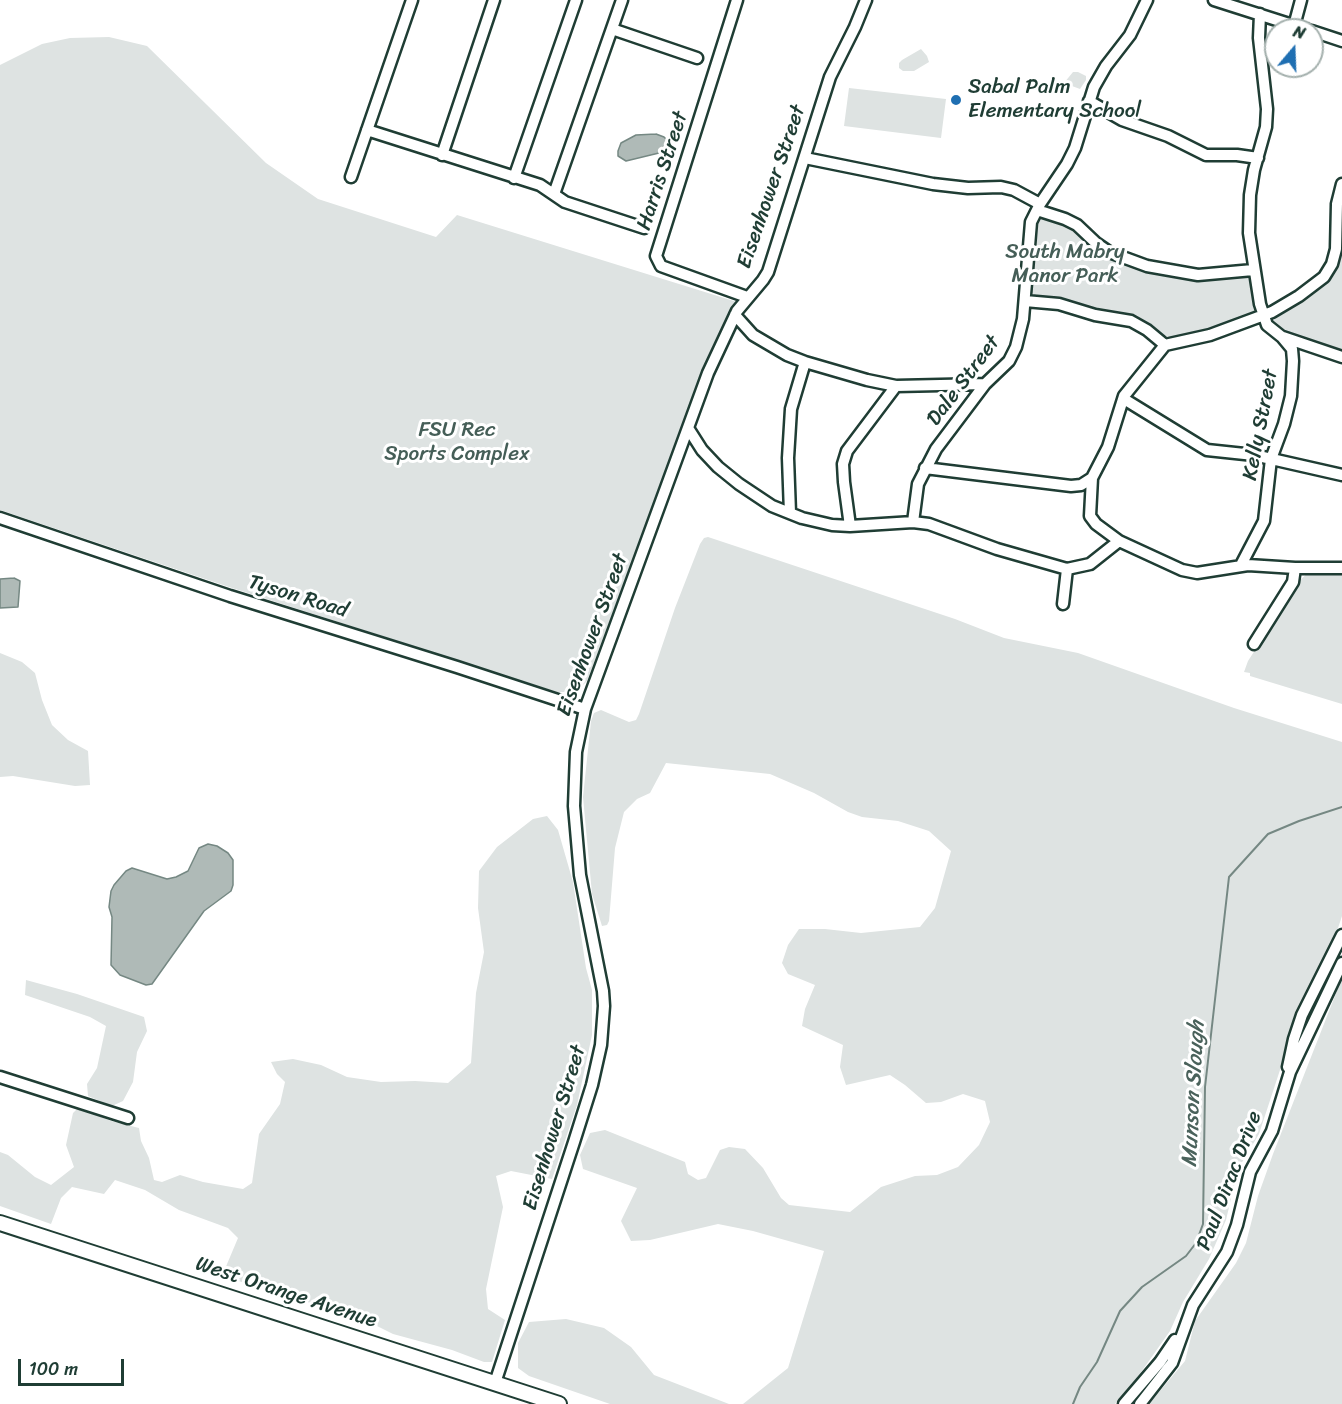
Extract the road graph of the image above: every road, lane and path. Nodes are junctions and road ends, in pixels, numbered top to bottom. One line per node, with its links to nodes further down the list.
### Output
1 (412, 0): 19 (street)
2 (494, 0): 20 (street)
3 (576, 0): 24 (street)
4 (622, 0): 14 (street)
5 (737, 0): 30 (street, Harris Street)
6 (866, 0): 21 (street, Eisenhower Street)
7 (1147, 0): 18 (street, Dale Street)
8 (1214, 0): 10 (street)
9 (1301, 0): 13 (street)
10 (1250, 5): 11 (street)
11 (1260, 14): 12 (street); 22 (street, Kelly Street)
12 (1271, 18)
13 (1295, 18)
14 (612, 30): 17 (street); 26 (street)
15 (1324, 35): 16 (street)
16 (1342, 41)
17 (697, 58)
18 (1089, 101): 22 (street); 27 (street, Dale Street)
19 (367, 130): 20 (street); 23 (street)
20 (442, 155): 24 (street)
21 (805, 158): 27 (street); 30 (street, Eisenhower Street)
22 (1258, 159): 29 (street, Kelly Street)
23 (351, 177)
24 (514, 177): 26 (street)
25 (1342, 184): 32 (street)
26 (554, 195): 28 (street)
27 (1038, 207): 29 (street); 31 (street, Dale Street)
28 (645, 228)
29 (1253, 270): 32 (street, Kelly Street)
30 (747, 297): 33 (street, Eisenhower Street)
31 (1025, 301): 35 (street); 38 (street, Dale Street)
32 (1263, 314): 34 (street, Kelly Street); 35 (street)
33 (735, 315): 37 (street); 41 (street, Eisenhower Street)
34 (1282, 337): 36 (street); 42 (street, Kelly Street)
35 (1165, 345): 40 (street)
36 (1342, 357)
37 (805, 362): 39 (street); 46 (street)
38 (985, 384): 39 (street); 43 (street, Dale Street)
39 (896, 386): 49 (street)
40 (1124, 399): 42 (street); 45 (street)
41 (688, 428): 46 (street); 57 (street, Eisenhower Street)
42 (1271, 459): 44 (street); 51 (street, Kelly Street)
43 (925, 468): 45 (street); 48 (street, Dale Street)
44 (1342, 476)
45 (1092, 478): 50 (street)
46 (790, 513): 49 (street)
47 (0, 518): 57 (street, Tyson Road)
48 (913, 522): 49 (street); 52 (street)
49 (850, 526)
50 (1119, 541): 51 (street); 52 (street)
51 (1240, 566): 53 (street)
52 (1067, 568): 55 (street)
53 (1295, 568): 54 (street); 56 (street)
54 (1342, 568)
55 (1063, 604)
56 (1254, 644)
57 (585, 709): 65 (street, Eisenhower Street)
58 (1342, 934): 61 (street, Paul Dirac Drive)
59 (1342, 963): 61 (street, Paul Dirac Drive)
60 (0, 1077): 62 (street)
61 (1286, 1083): 64 (street, Paul Dirac Drive)
62 (128, 1118)
63 (0, 1223): 65 (main road, West Orange Avenue)
64 (1186, 1322): 67 (street, Paul Dirac Drive); 68 (street, Paul Dirac Drive)
65 (495, 1383): 66 (main road, West Orange Avenue)
66 (559, 1404)
67 (1124, 1404)
68 (1140, 1404)

